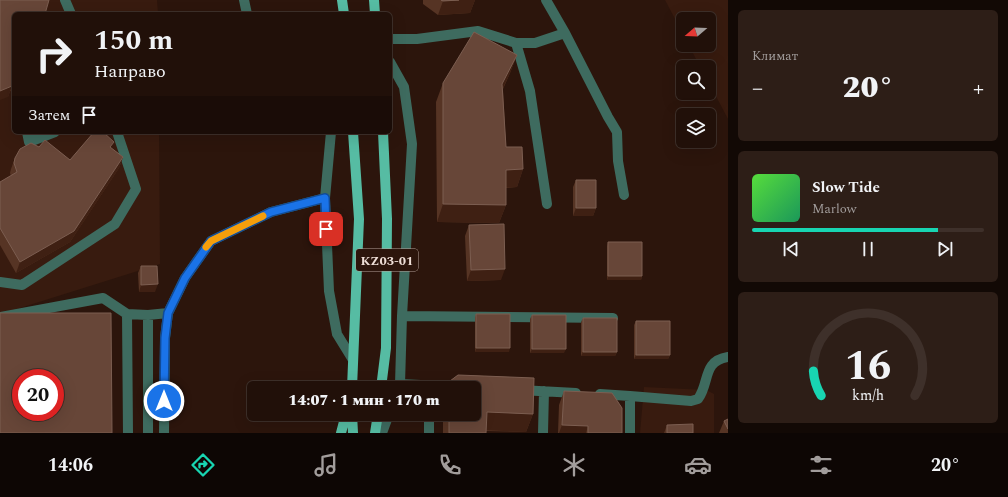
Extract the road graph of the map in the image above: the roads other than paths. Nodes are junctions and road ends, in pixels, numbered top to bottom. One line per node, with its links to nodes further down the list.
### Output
1 (65, 0): 6 (street)
2 (244, 0): 7 (street)
3 (342, 0): 8 (main road)
4 (374, 0): 9 (main road)
5 (546, 0): 10 (street)
6 (70, 12)
7 (247, 12)
8 (344, 12)
9 (375, 12)
10 (565, 33): 12 (street); 20 (street)
11 (392, 40): 12 (street)
12 (516, 43): 22 (street)
13 (392, 66): 27 (street)
14 (27, 134): 15 (street)
15 (50, 134)
16 (118, 134): 23 (street)
17 (331, 134): 21 (street)
18 (354, 134): 31 (main road, KZ03-01)
19 (383, 134): 33 (main road, KZ03-01)
20 (624, 194)
21 (325, 198): 24 (street); 31 (street)
22 (547, 204)
23 (0, 282)
24 (168, 313): 26 (street); 45 (street)
25 (127, 314): 26 (street); 28 (street); 43 (street)
26 (148, 315): 44 (street)
27 (402, 316): 29 (street); 34 (street)
28 (0, 317)
29 (613, 318)
30 (728, 357): 37 (street)
31 (352, 360): 32 (main road, KZ03-01)
32 (351, 381)
33 (382, 381)
34 (399, 381)
35 (506, 389): 36 (street)
36 (544, 391): 37 (street); 51 (street)
37 (630, 396): 52 (street)
38 (344, 421): 46 (main road)
39 (352, 421): 47 (main road)
40 (377, 421): 48 (main road)
41 (386, 421): 49 (street)
42 (429, 421): 50 (street)
43 (128, 433)
44 (148, 433)
45 (164, 433)
46 (341, 433)
47 (352, 433)
48 (375, 433)
49 (382, 433)
50 (428, 433)
51 (544, 433)
52 (630, 433)

